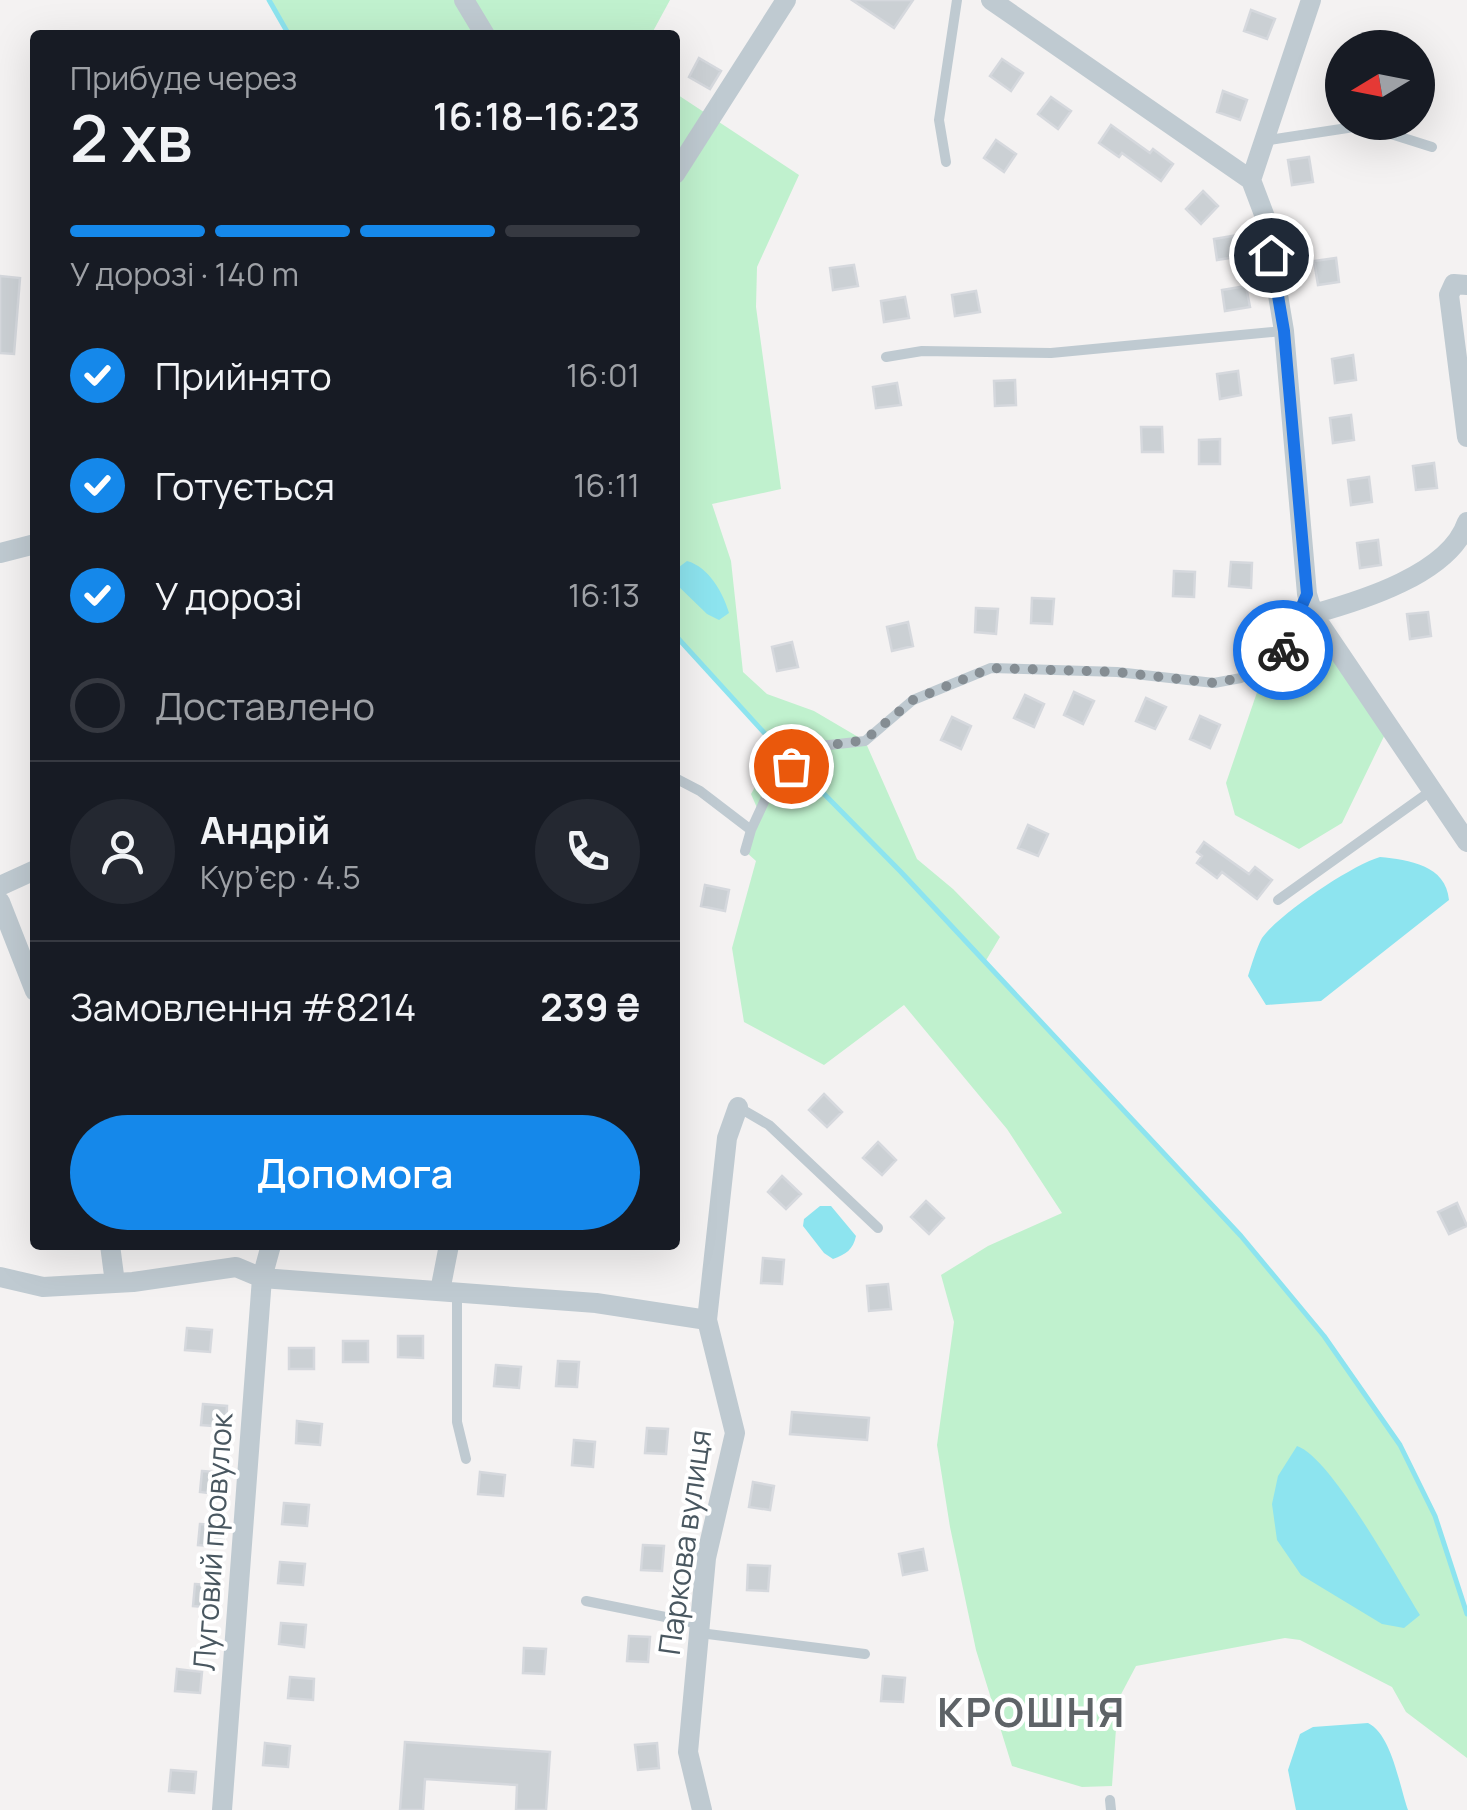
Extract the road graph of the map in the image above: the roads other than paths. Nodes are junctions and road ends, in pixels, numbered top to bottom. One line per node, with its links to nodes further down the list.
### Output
1 (464, 0): 6 (street)
2 (786, 0): 10 (street)
3 (958, 0): 9 (lane)
4 (990, 0): 11 (street)
5 (1311, 0): 7 (street)
6 (482, 30)
7 (1264, 141): 8 (lane); 11 (street)
8 (1432, 146)
9 (946, 162)
10 (680, 166)
11 (1251, 180): 13 (street)
12 (1467, 285): 15 (street)
13 (1284, 331): 14 (lane); 19 (street)
14 (886, 357)
15 (1467, 437)
16 (1467, 522): 19 (street)
17 (30, 548): 18 (street)
18 (0, 553)
19 (1310, 604): 20 (lane); 21 (street)
20 (1282, 654): 21 (lane); 24 (lane)
21 (1341, 655): 23 (street)
22 (680, 781): 24 (lane)
23 (1432, 790): 25 (street); 29 (lane)
24 (752, 830): 26 (lane)
25 (1467, 842)
26 (745, 852)
27 (30, 872): 28 (street)
28 (0, 886)
29 (1278, 900)
30 (0, 902): 31 (street)
31 (30, 979)
32 (738, 1107): 33 (lane); 41 (street, Паркова вулиця)
33 (878, 1228)
34 (111, 1250): 39 (street)
35 (269, 1250): 38 (street, Луговий провулок)
36 (449, 1250): 40 (street)
37 (0, 1277): 39 (street)
38 (262, 1278): 39 (street); 40 (street); 46 (street, Луговий провулок)
39 (114, 1283)
40 (448, 1292): 41 (street); 42 (lane)
41 (708, 1320): 44 (street, Паркова вулиця)
42 (466, 1460)
43 (586, 1601): 44 (lane)
44 (700, 1629): 45 (lane); 47 (street, Паркова вулиця)
45 (865, 1654)
46 (222, 1810)
47 (702, 1810)

